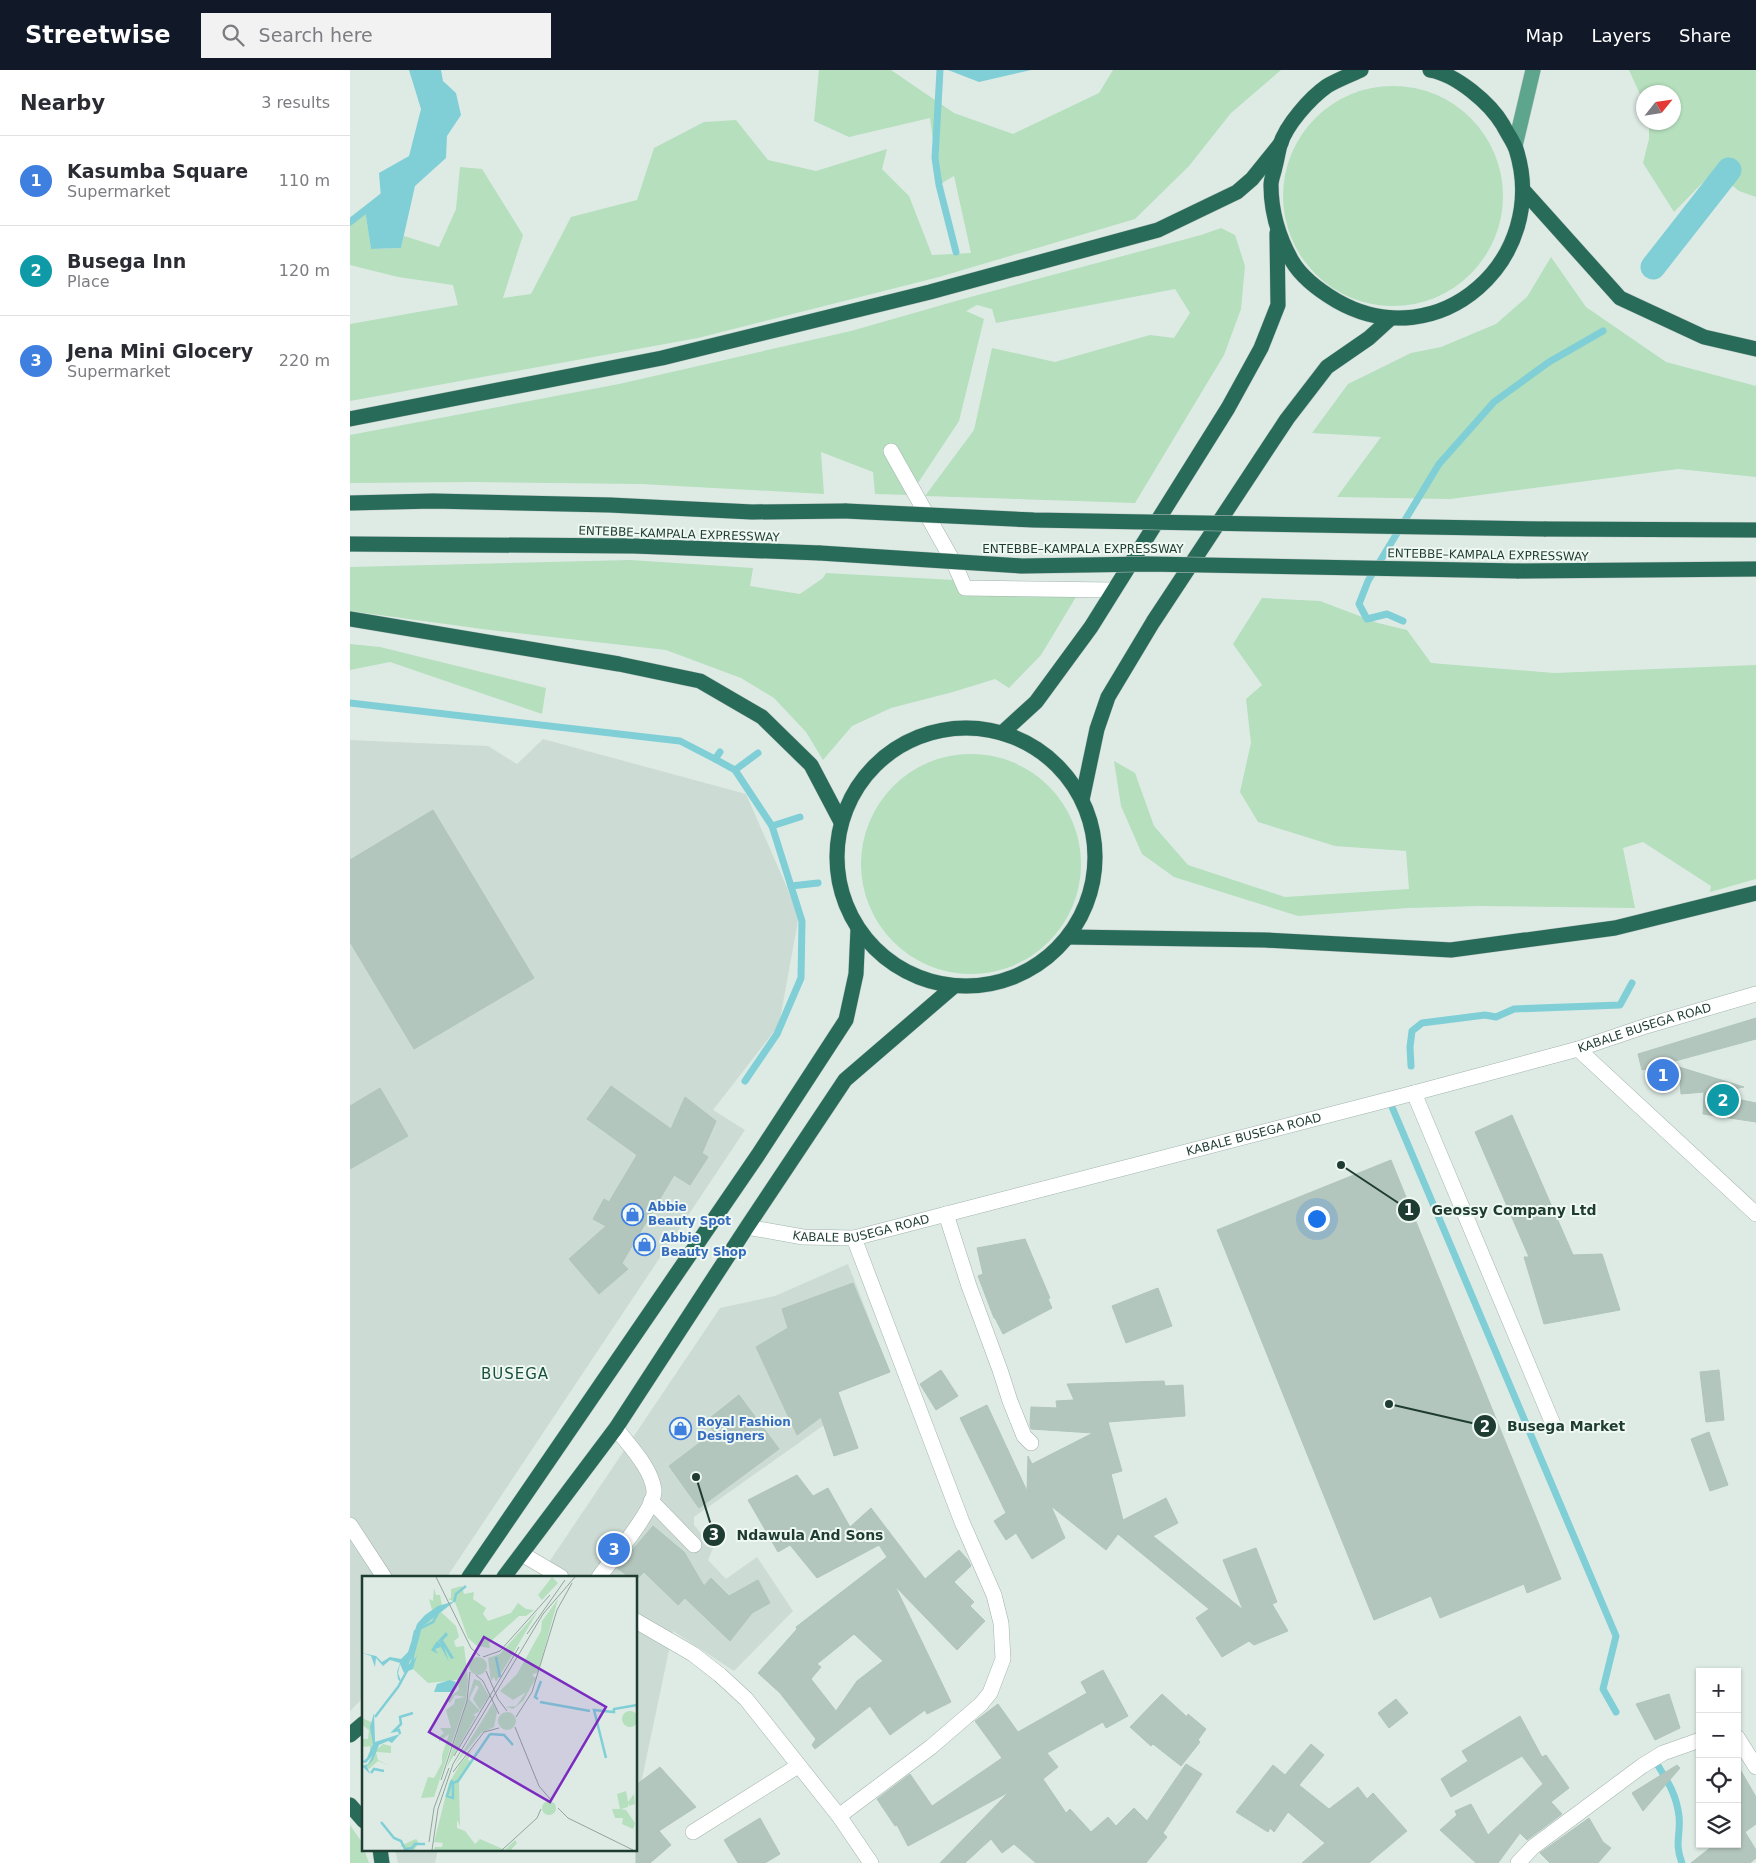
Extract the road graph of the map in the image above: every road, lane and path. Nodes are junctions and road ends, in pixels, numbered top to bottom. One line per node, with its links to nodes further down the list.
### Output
1 (1361, 70): 4 (highway)
2 (1430, 70): 5 (highway)
3 (1532, 70): 5 (main road)
4 (1281, 143): 7 (highway); 10 (highway)
5 (1515, 146): 6 (highway)
6 (1524, 191): 8 (highway); 9 (highway)
7 (1277, 228): 8 (highway); 16 (highway)
8 (1391, 318): 19 (highway)
9 (1756, 349)
10 (350, 419)
11 (892, 451): 16 (street)
12 (350, 504): 13 (highway, ENTEBBE–KAMPALA EXPRESSWAY, bridge)
13 (1756, 530)
14 (350, 544): 15 (highway, ENTEBBE–KAMPALA EXPRESSWAY, bridge)
15 (1756, 569)
16 (1113, 590): 18 (highway)
17 (350, 619): 20 (highway)
18 (1002, 733): 19 (highway); 20 (highway)
19 (1082, 800): 23 (highway)
20 (841, 822): 22 (highway)
21 (1756, 893): 23 (highway)
22 (858, 929): 24 (highway); 40 (highway)
23 (1069, 937): 24 (highway)
24 (953, 987): 30 (highway)
25 (1756, 994): 26 (street, KABALE BUSEGA ROAD)
26 (1578, 1049): 27 (street, KABALE BUSEGA ROAD); 29 (street)
27 (1414, 1094): 28 (street, KABALE BUSEGA ROAD); 32 (street)
28 (946, 1214): 31 (street, KABALE BUSEGA ROAD); 34 (street)
29 (1756, 1214)
30 (747, 1227): 31 (street, KABALE BUSEGA ROAD); 33 (highway)
31 (854, 1238): 52 (street)
32 (1553, 1424)
33 (616, 1428): 35 (street); 38 (highway)
34 (1031, 1443)
35 (650, 1501): 37 (street); 43 (street)
36 (350, 1525): 39 (street)
37 (694, 1545)
38 (522, 1554): 41 (highway); 42 (street)
39 (383, 1576)
40 (470, 1576)
41 (505, 1576)
42 (559, 1576)
43 (600, 1576)
44 (638, 1622): 49 (street)
45 (362, 1725): 46 (highway)
46 (350, 1735)
47 (1696, 1741): 56 (street)
48 (1741, 1743): 50 (street)
49 (798, 1766): 52 (street); 54 (street)
50 (1756, 1767)
51 (350, 1806): 53 (highway)
52 (839, 1816): 55 (street)
53 (362, 1819)
54 (693, 1832)
55 (871, 1863)
56 (1518, 1863)

